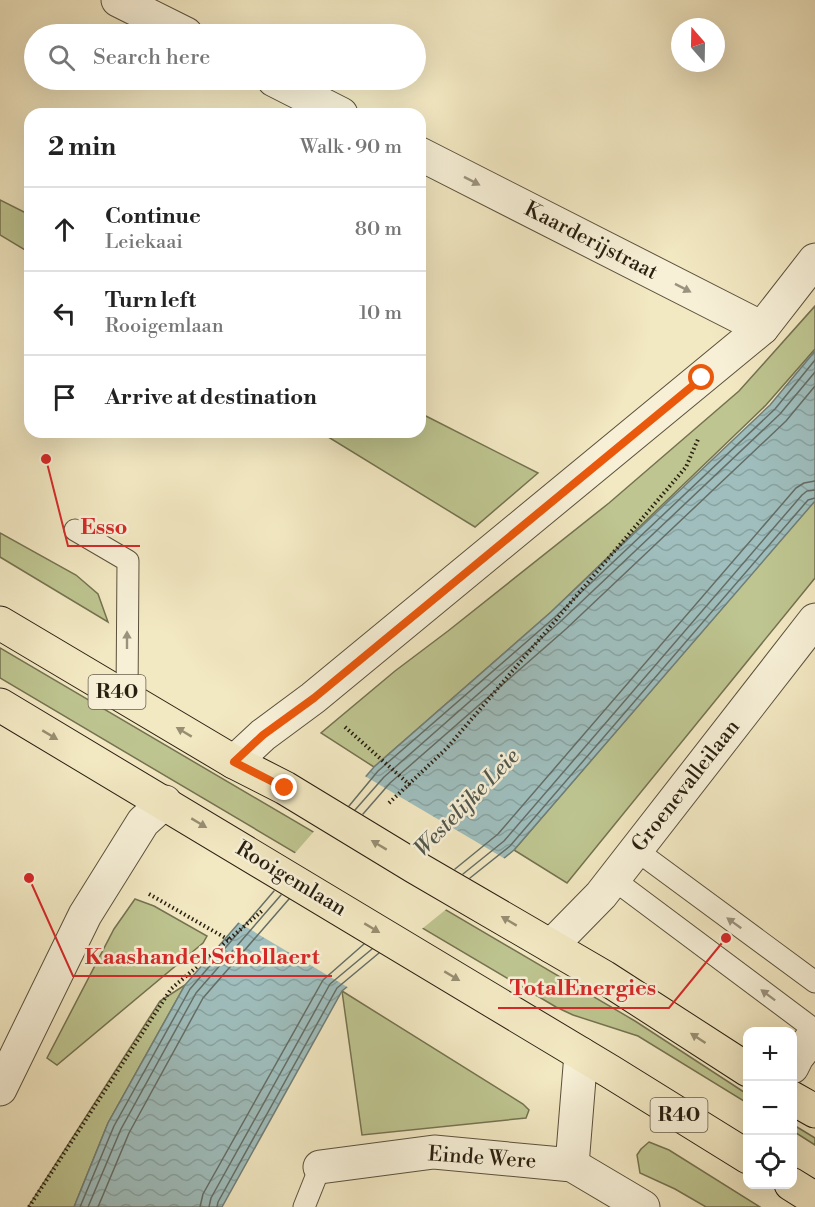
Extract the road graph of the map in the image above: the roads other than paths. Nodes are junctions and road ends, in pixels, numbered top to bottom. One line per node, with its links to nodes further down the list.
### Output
1 (118, 0): 2 (street)
2 (166, 24)
3 (294, 90): 4 (street)
4 (329, 108)
5 (426, 157): 7 (street, Kaarderijstraat, one-way to 7)
6 (815, 260): 7 (street)
7 (762, 328): 13 (street)
8 (75, 530): 11 (lane, one-way to 8)
9 (815, 620): 15 (street, Groenevalleilaan)
10 (0, 623): 11 (main road, R40)
11 (126, 698): 13 (main road, R40, one-way to 11)
12 (0, 705): 14 (main road, Rooigemlaan / R40, one-way to 14)
13 (234, 762): 17 (main road, R40, one-way to 13)
14 (165, 802): 20 (main road, Rooigemlaan / R40, one-way to 20); 23 (street)
15 (636, 850): 16 (street, Groenevalleilaan); 18 (lane, one-way to 15)
16 (613, 879): 17 (street, Groenevalleilaan); 19 (lane, one-way to 16)
17 (551, 946): 22 (main road, R40, one-way to 17)
18 (815, 982)
19 (815, 1032): 21 (street)
20 (581, 1054): 26 (main road, R40); 27 (street)
21 (797, 1057)
22 (743, 1067)
23 (0, 1089)
24 (797, 1101): 25 (main road)
25 (815, 1111)
26 (743, 1155)
27 (572, 1165): 28 (street, Einde Were); 32 (street, Einde Were)
28 (320, 1167): 31 (lane)
29 (797, 1189): 30 (main road)
30 (815, 1200)
31 (304, 1207)
32 (643, 1207)

